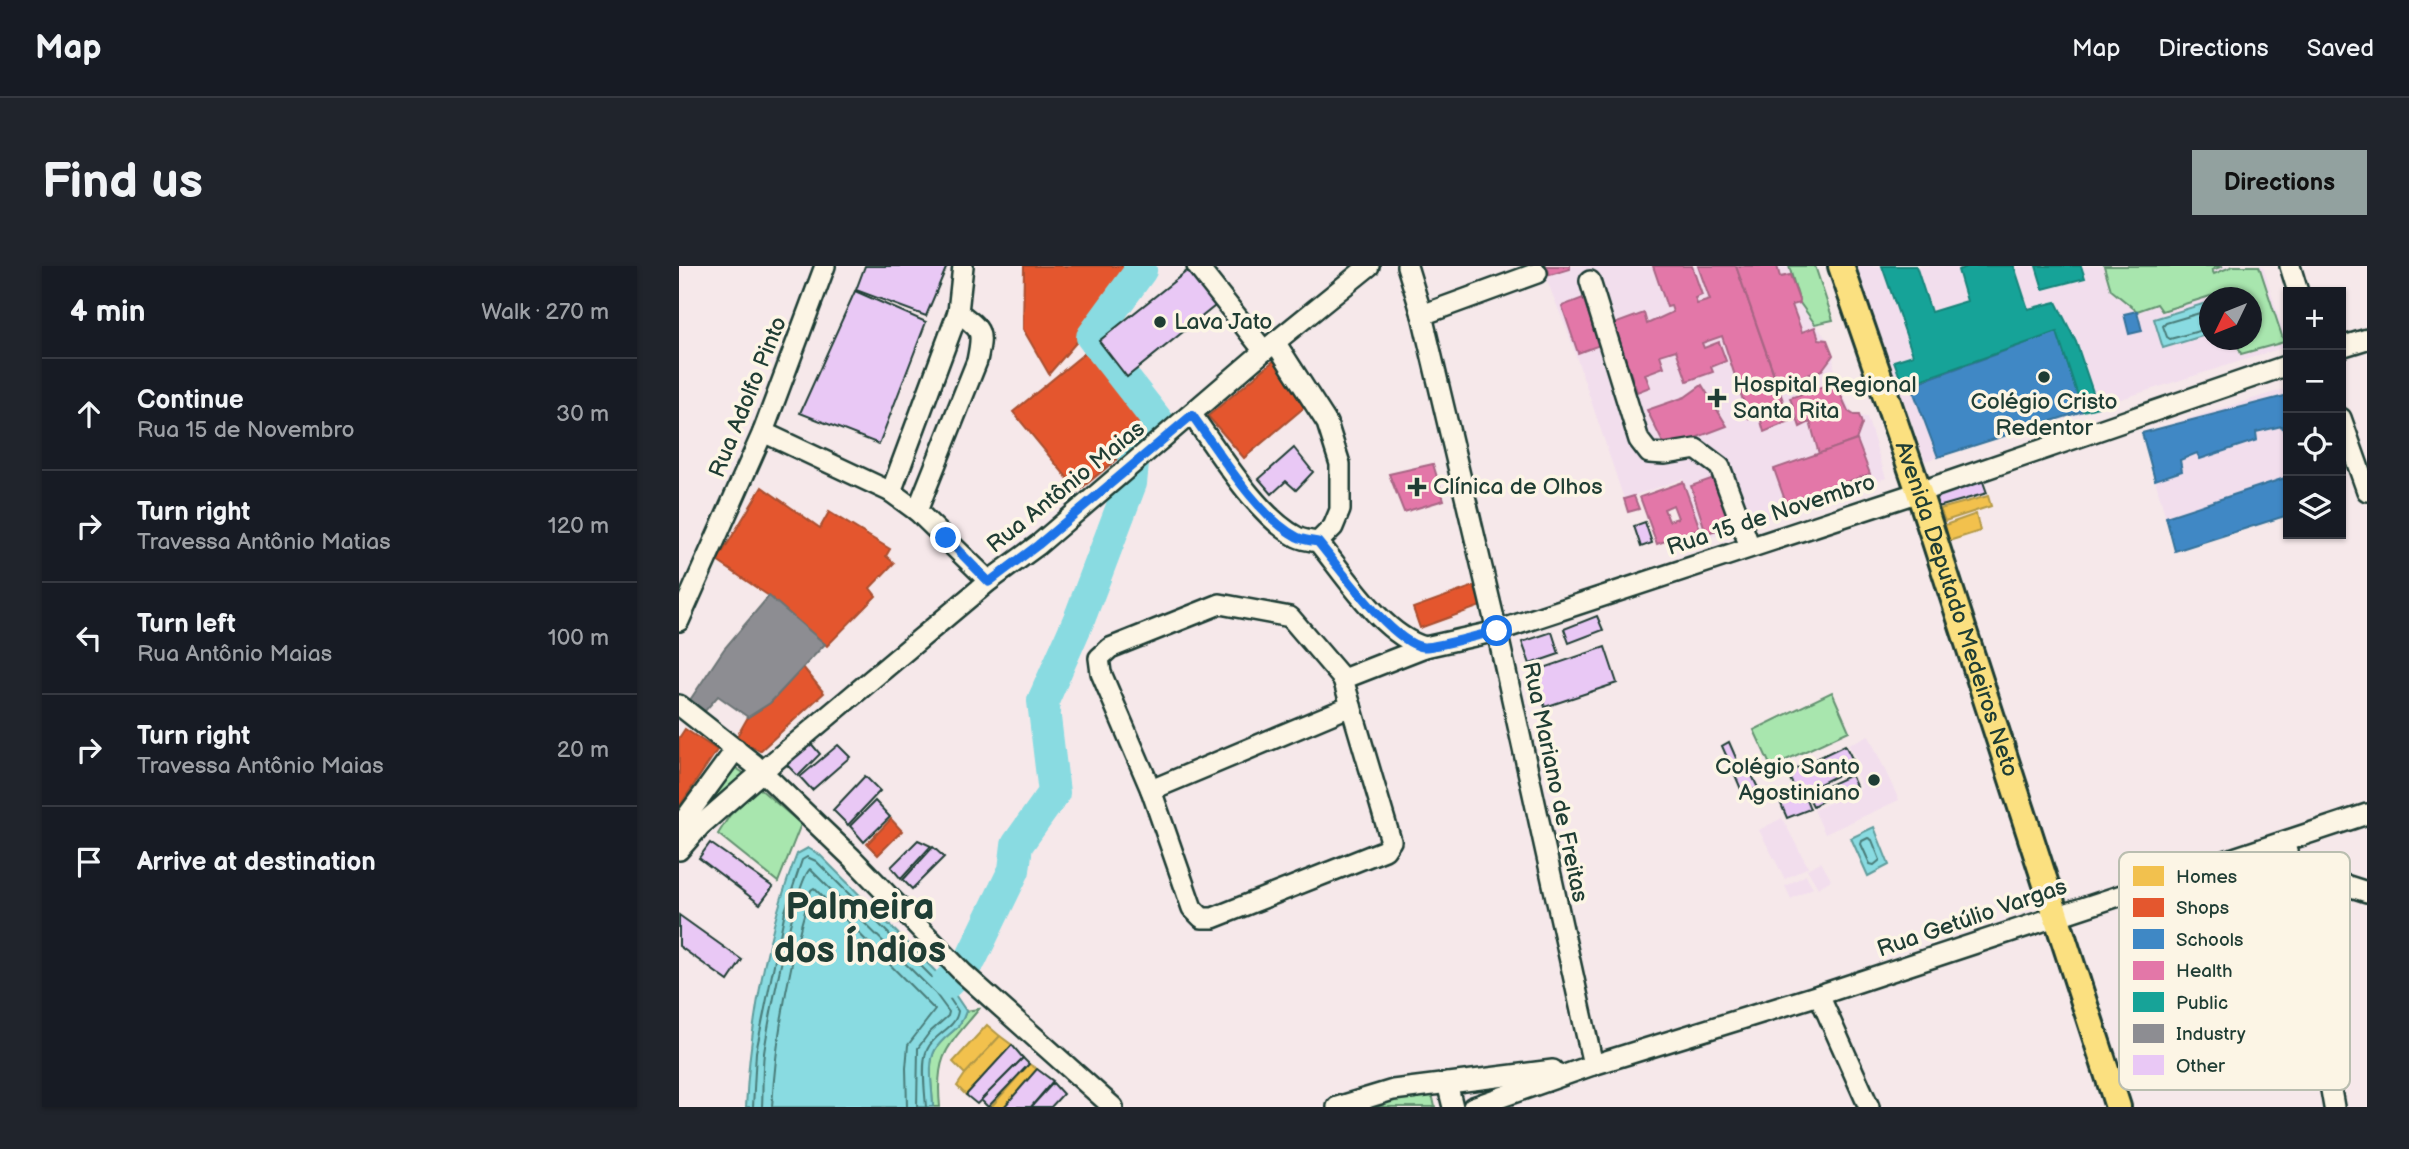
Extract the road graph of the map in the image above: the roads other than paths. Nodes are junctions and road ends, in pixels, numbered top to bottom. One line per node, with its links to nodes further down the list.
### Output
1 (825, 266): 18 (street, Rua Adolfo Pinto)
2 (964, 266): 11 (street)
3 (1197, 266): 15 (street)
4 (1369, 266): 15 (street, Rua Antônio Maias)
5 (1407, 266): 12 (street, Rua Mariano de Freitas)
6 (1841, 266): 22 (main road, Avenida Deputado Medeiros Neto)
7 (2290, 266): 10 (street)
8 (1537, 273): 12 (street)
9 (1590, 281): 25 (street)
10 (2296, 287)
11 (958, 312): 21 (street); 23 (street)
12 (1422, 315): 28 (street, Rua Mariano de Freitas)
13 (2367, 339): 14 (street)
14 (2346, 345)
15 (1269, 346): 17 (street, Rua Antônio Maias); 24 (street)
16 (2283, 367): 22 (street, Rua 15 de Novembro)
17 (1192, 415): 24 (street); 26 (street, Rua Antônio Maias)
18 (763, 432): 21 (street); 27 (street, Rua Adolfo Pinto)
19 (2346, 432): 20 (street)
20 (2367, 491)
21 (891, 492): 23 (street)
22 (1919, 492): 25 (street, Rua 15 de Novembro); 44 (main road, Avenida Deputado Medeiros Neto)
23 (917, 511): 26 (street)
24 (1318, 542): 29 (street)
25 (1750, 547): 28 (street, Rua 15 de Novembro)
26 (989, 582): 34 (street, Rua Antônio Maias)
27 (679, 621)
28 (1497, 631): 29 (street, Rua 15 de Novembro); 46 (street, Rua Mariano de Freitas)
29 (1425, 647): 30 (street, Rua 15 de Novembro)
30 (1343, 679): 32 (street); 35 (street)
31 (679, 705): 33 (street)
32 (1352, 706): 35 (street); 35 (street)
33 (736, 749): 34 (street); 37 (street)
34 (762, 772): 37 (street, Rua Antônio Maias); 48 (street)
35 (1151, 790)
36 (2367, 814): 38 (street, Rua Getúlio Vargas)
37 (682, 837)
38 (2284, 842): 39 (street, Rua Getúlio Vargas); 40 (street)
39 (2253, 852)
40 (2287, 852)
41 (2350, 887): 42 (street)
42 (2367, 892)
43 (2119, 895): 44 (street, Rua Getúlio Vargas)
44 (2057, 915): 45 (street, Rua Getúlio Vargas); 53 (main road, Avenida Deputado Medeiros Neto)
45 (1819, 995): 46 (street, Rua Getúlio Vargas); 52 (street)
46 (1593, 1065): 47 (street, Rua Getúlio Vargas); 51 (street, Rua Getúlio Vargas)
47 (1447, 1083): 49 (street, Rua Getúlio Vargas); 50 (street)
48 (1113, 1107)
49 (1337, 1107)
50 (1453, 1107)
51 (1473, 1107)
52 (1869, 1107)
53 (2118, 1107)

